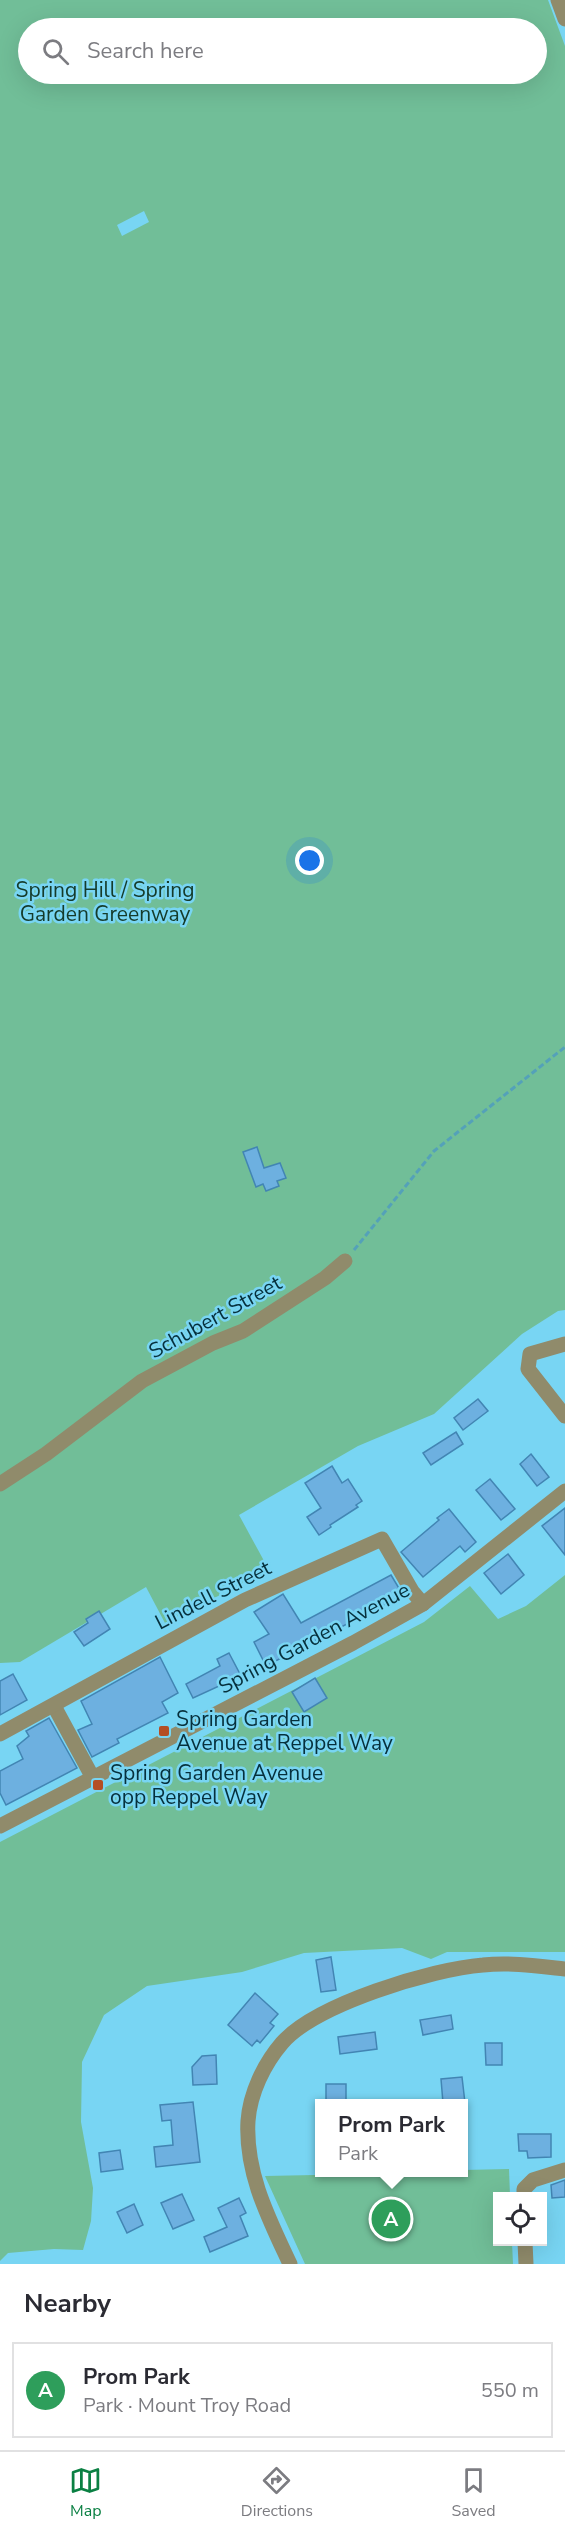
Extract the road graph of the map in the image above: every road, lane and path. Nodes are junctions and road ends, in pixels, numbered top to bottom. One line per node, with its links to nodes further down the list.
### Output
1 (558, 0): 2 (street)
2 (565, 19)
3 (565, 1047): 4 (path)
4 (345, 1261): 7 (street, Schubert Street)
5 (565, 1344): 6 (street)
6 (565, 1416)
7 (0, 1484)
8 (565, 1491): 9 (street, Spring Garden Avenue)
9 (423, 1604): 10 (street, Lindell Street); 12 (street, Spring Garden Avenue)
10 (54, 1706): 11 (street, Lindell Street); 12 (street)
11 (0, 1734)
12 (93, 1778): 13 (street, Spring Garden Avenue)
13 (0, 1826)
14 (565, 1969): 18 (street)
15 (565, 2169): 16 (street)
16 (525, 2192)
17 (525, 2246): 19 (street)
18 (290, 2264)
19 (526, 2264)

